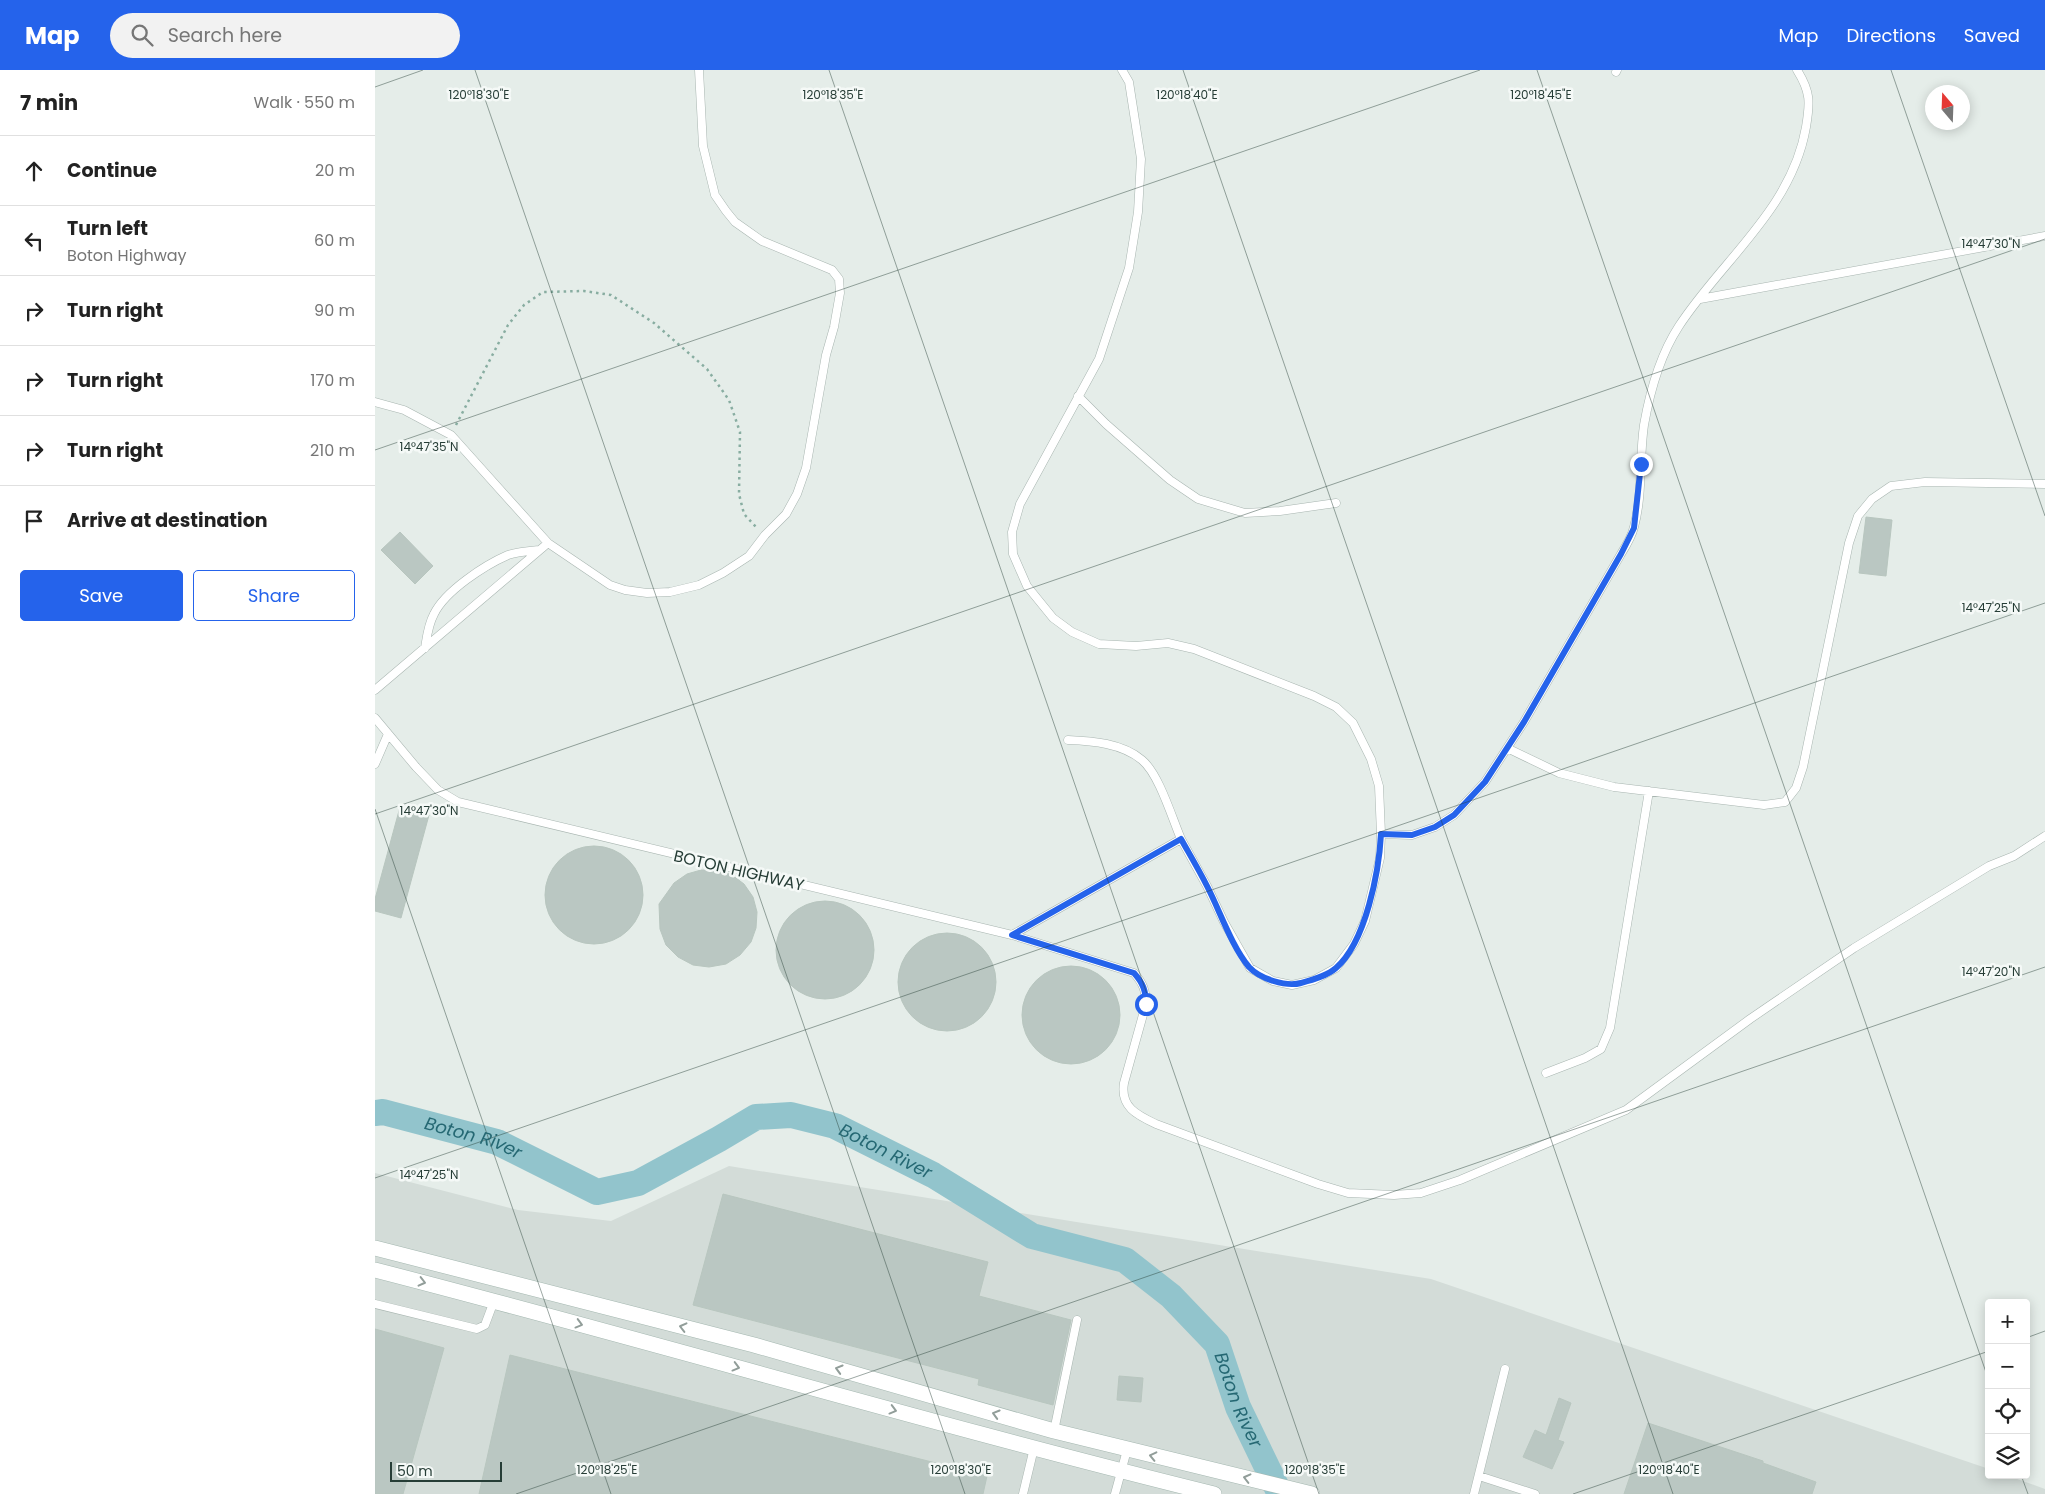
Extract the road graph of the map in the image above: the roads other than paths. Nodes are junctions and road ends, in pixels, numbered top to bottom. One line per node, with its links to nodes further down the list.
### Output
1 (699, 70): 10 (lane)
2 (1122, 70): 6 (lane)
3 (1797, 70): 5 (lane)
4 (2045, 236): 5 (lane)
5 (1700, 299): 17 (lane)
6 (1078, 396): 9 (lane); 20 (lane)
7 (375, 402): 10 (lane)
8 (2045, 484): 19 (lane)
9 (1336, 503)
10 (547, 543): 11 (lane)
11 (541, 550): 12 (lane); 12 (lane)
12 (425, 648): 13 (lane)
13 (375, 690)
14 (375, 718): 15 (lane, BOTON HIGHWAY)
15 (389, 734): 18 (lane); 23 (lane, BOTON HIGHWAY)
16 (1068, 740): 22 (lane)
17 (1507, 748): 19 (lane); 20 (lane)
18 (375, 764)
19 (1649, 791): 24 (lane)
20 (1381, 834): 22 (lane)
21 (2045, 836): 23 (lane, BOTON HIGHWAY)
22 (1181, 839): 23 (lane)
23 (1012, 935)
24 (1545, 1073)
25 (375, 1248): 31 (street, one-way to 25)
26 (375, 1270): 27 (street, one-way to 27)
27 (494, 1301): 28 (lane); 32 (street, one-way to 32)
28 (375, 1304)
29 (1077, 1320): 31 (lane)
30 (1505, 1369): 35 (lane)
31 (1054, 1431): 33 (street)
32 (1034, 1448): 34 (street); 37 (lane)
33 (1127, 1450): 34 (lane); 39 (street, one-way to 33)
34 (1121, 1470): 36 (street); 38 (lane)
35 (1479, 1476): 40 (lane); 41 (lane)
36 (1207, 1492)
37 (1023, 1494)
38 (1115, 1494)
39 (1312, 1494)
40 (1474, 1494)
41 (1535, 1494)

